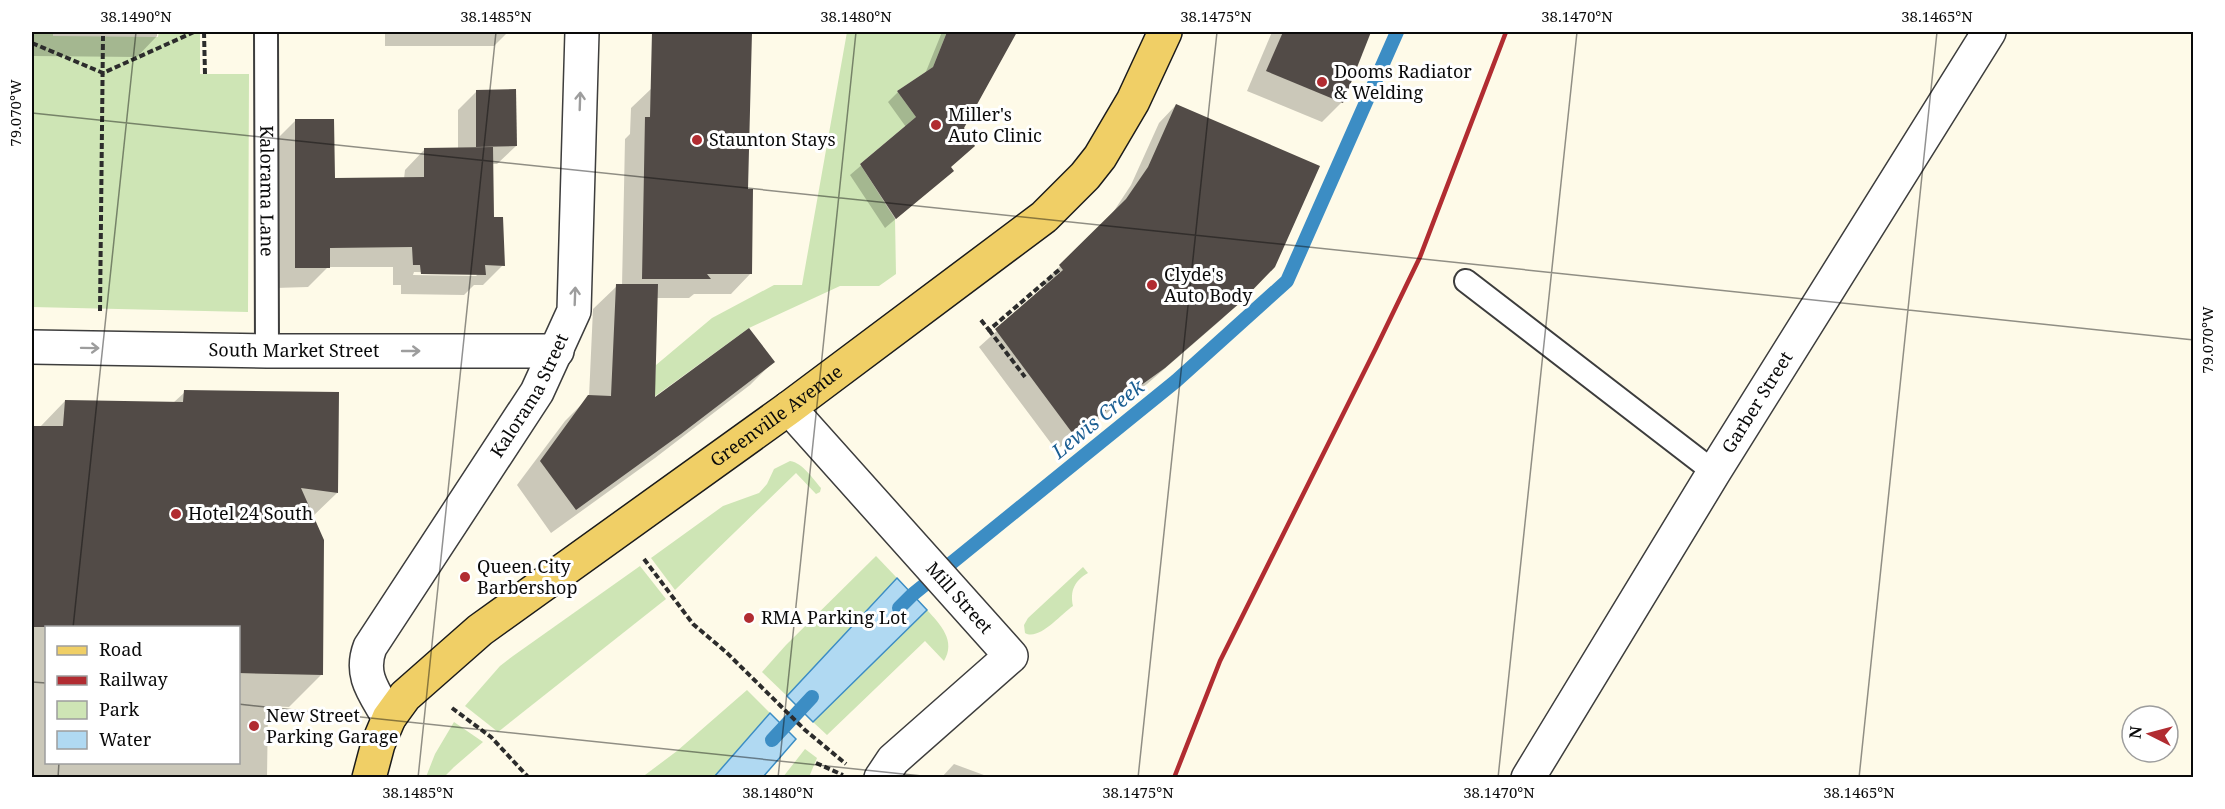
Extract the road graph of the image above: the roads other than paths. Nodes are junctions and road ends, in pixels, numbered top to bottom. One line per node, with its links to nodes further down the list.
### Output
1 (266, 32): 7 (lane, Kalorama Lane)
2 (582, 32): 8 (street, Kalorama Street, one-way to 2)
3 (1165, 32): 9 (main road, Greenville Avenue)
4 (1989, 32): 10 (street, Garber Street)
5 (1466, 281): 10 (lane)
6 (32, 347): 7 (street, South Market Street, one-way to 7)
7 (267, 351): 8 (street, South Market Street, one-way to 8)
8 (557, 351): 11 (street, Kalorama Street)
9 (789, 408): 11 (main road, Greenville Avenue); 12 (street, Mill Street)
10 (1714, 472): 14 (street, Garber Street)
11 (389, 718): 13 (main road, Greenville Avenue)
12 (866, 773)
13 (369, 777)
14 (1528, 777)

